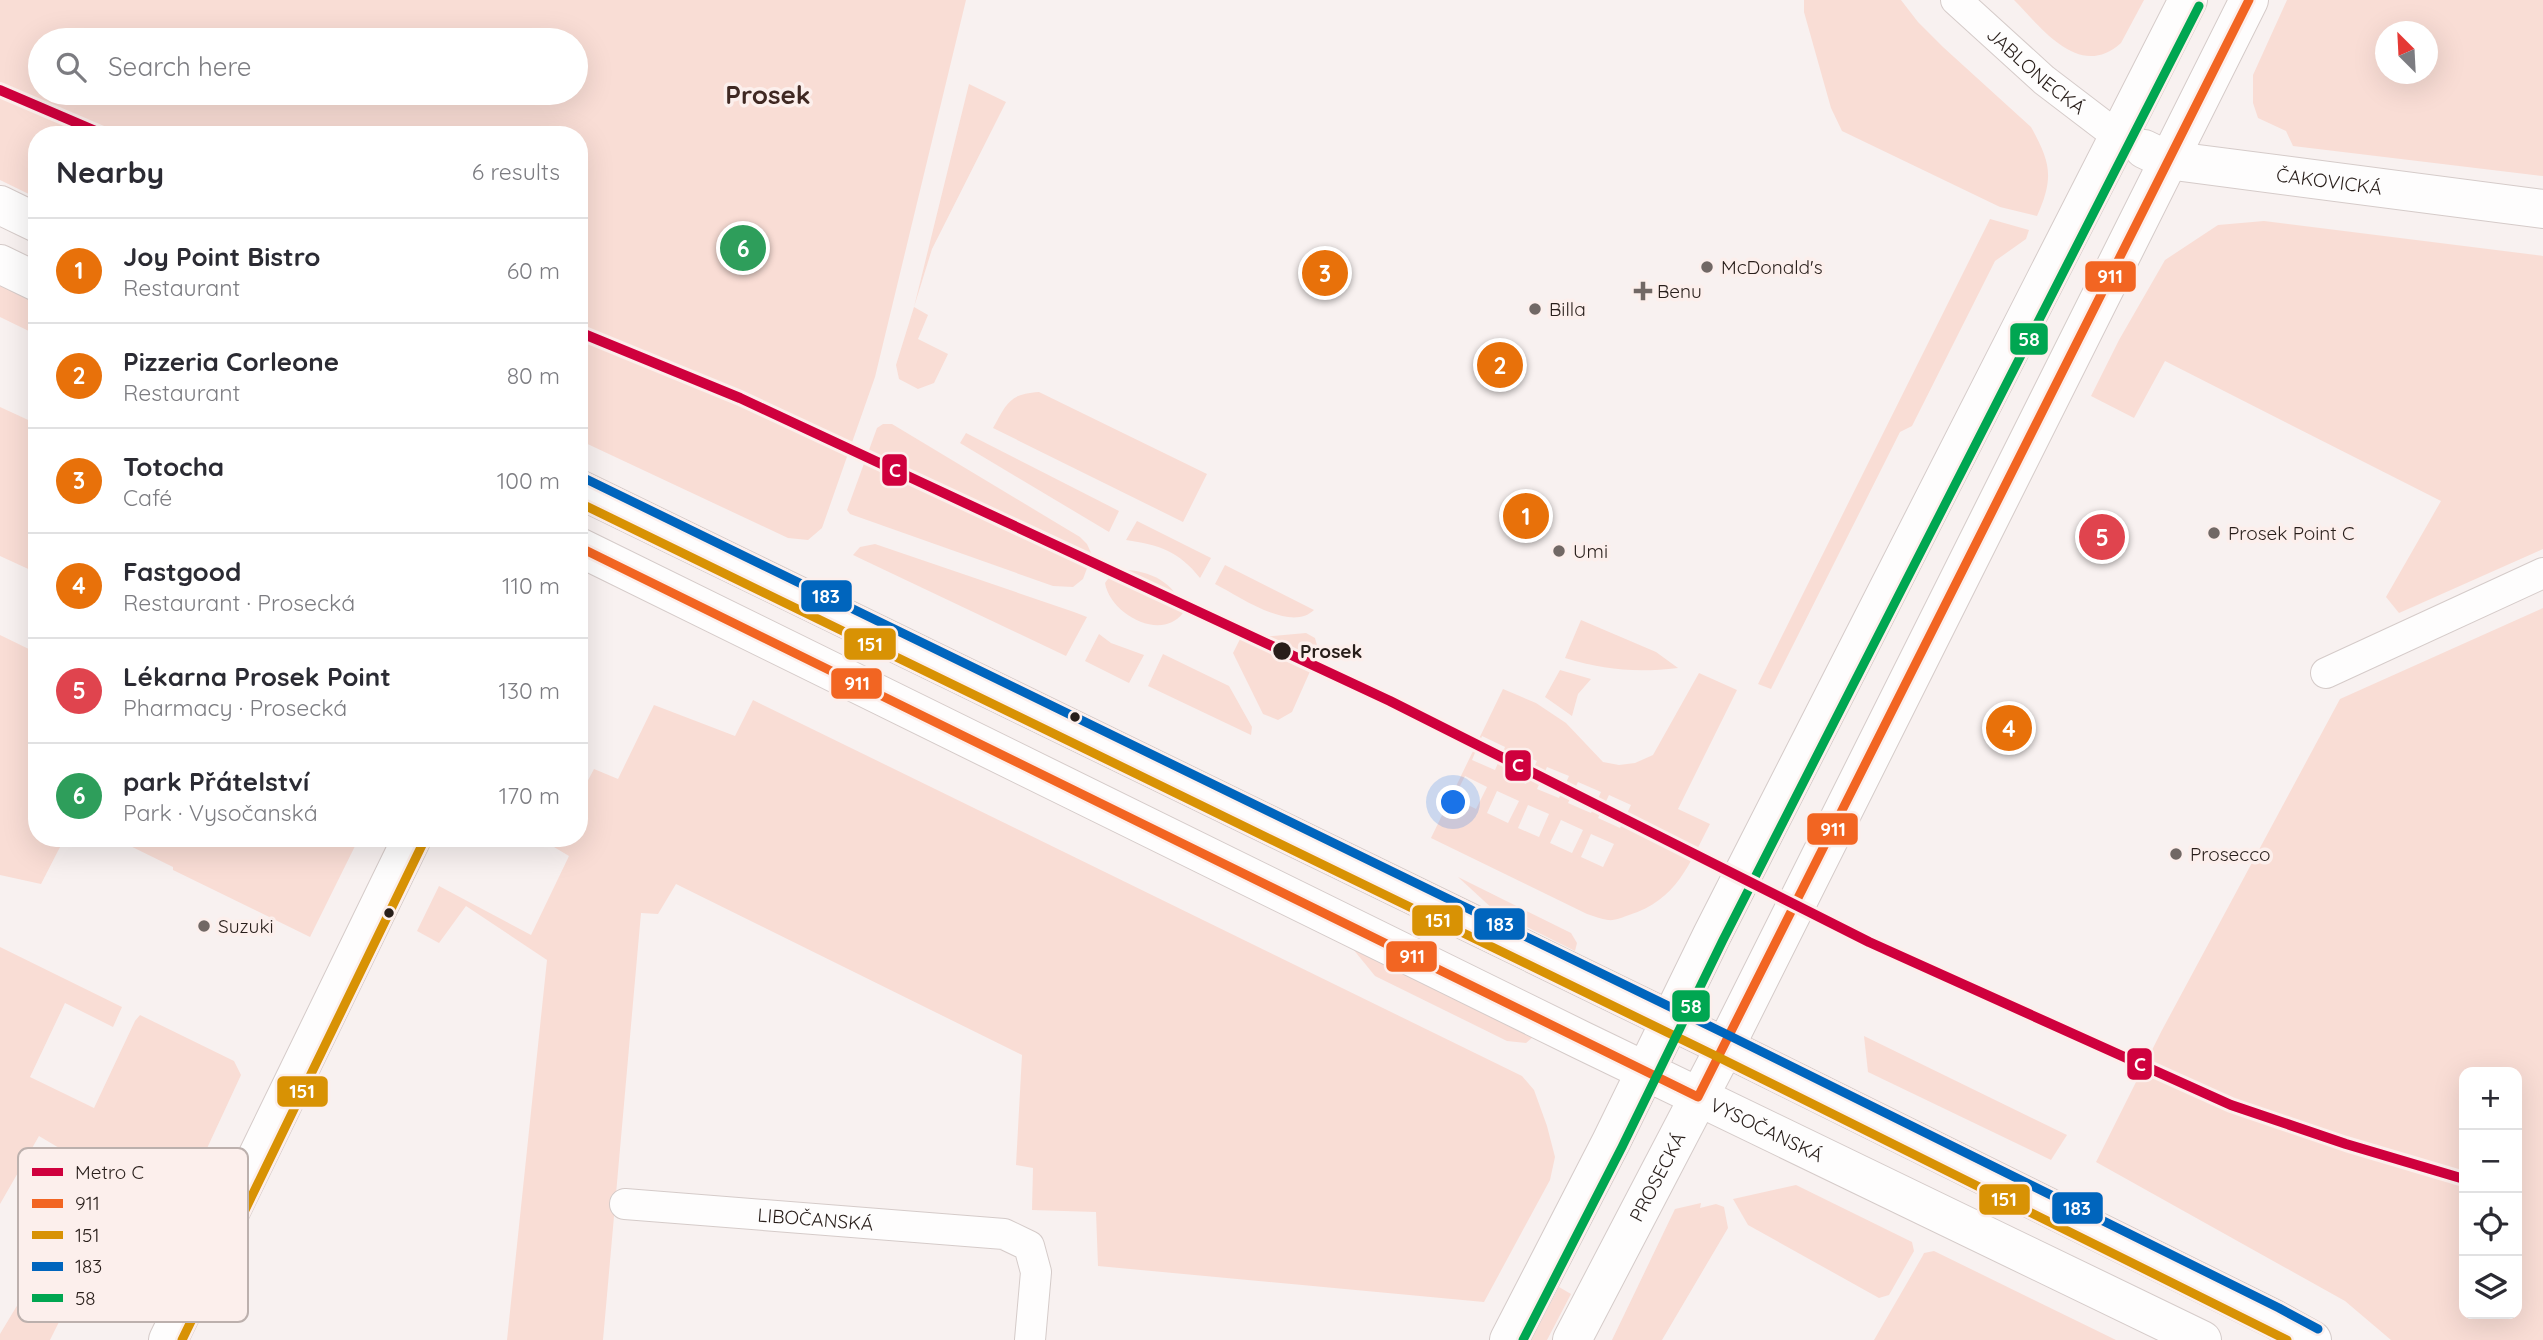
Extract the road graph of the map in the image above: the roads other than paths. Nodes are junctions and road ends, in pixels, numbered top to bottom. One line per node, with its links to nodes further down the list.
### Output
1 (1956, 0): 4 (street, JABLONECKÁ)
2 (2189, 0): 4 (main road)
3 (2249, 0): 5 (main road, PROSECKÁ)
4 (2120, 138): 5 (main road, ČAKOVICKÁ); 16 (main road)
5 (2166, 160): 7 (main road, ČAKOVICKÁ); 17 (main road, PROSECKÁ)
6 (0, 205): 8 (main road)
7 (2543, 209)
8 (28, 219)
9 (0, 264): 10 (main road)
10 (28, 278)
11 (588, 496): 16 (main road)
12 (588, 551): 18 (main road, VYSOČANSKÁ)
13 (2543, 573): 14 (street)
14 (2326, 673)
15 (408, 847): 20 (main road)
16 (1669, 1020): 17 (main road); 18 (main road)
17 (1725, 1047): 19 (main road, PROSECKÁ); 28 (main road)
18 (1645, 1071): 19 (main road, VYSOČANSKÁ); 25 (main road)
19 (1698, 1097): 26 (main road, PROSECKÁ); 27 (main road, VYSOČANSKÁ)
20 (248, 1175)
21 (625, 1204): 24 (street, LIBOČANSKÁ)
22 (177, 1322): 23 (main road)
23 (168, 1340)
24 (1030, 1340)
25 (1509, 1340)
26 (1572, 1340)
27 (2202, 1340)
28 (2312, 1340)

